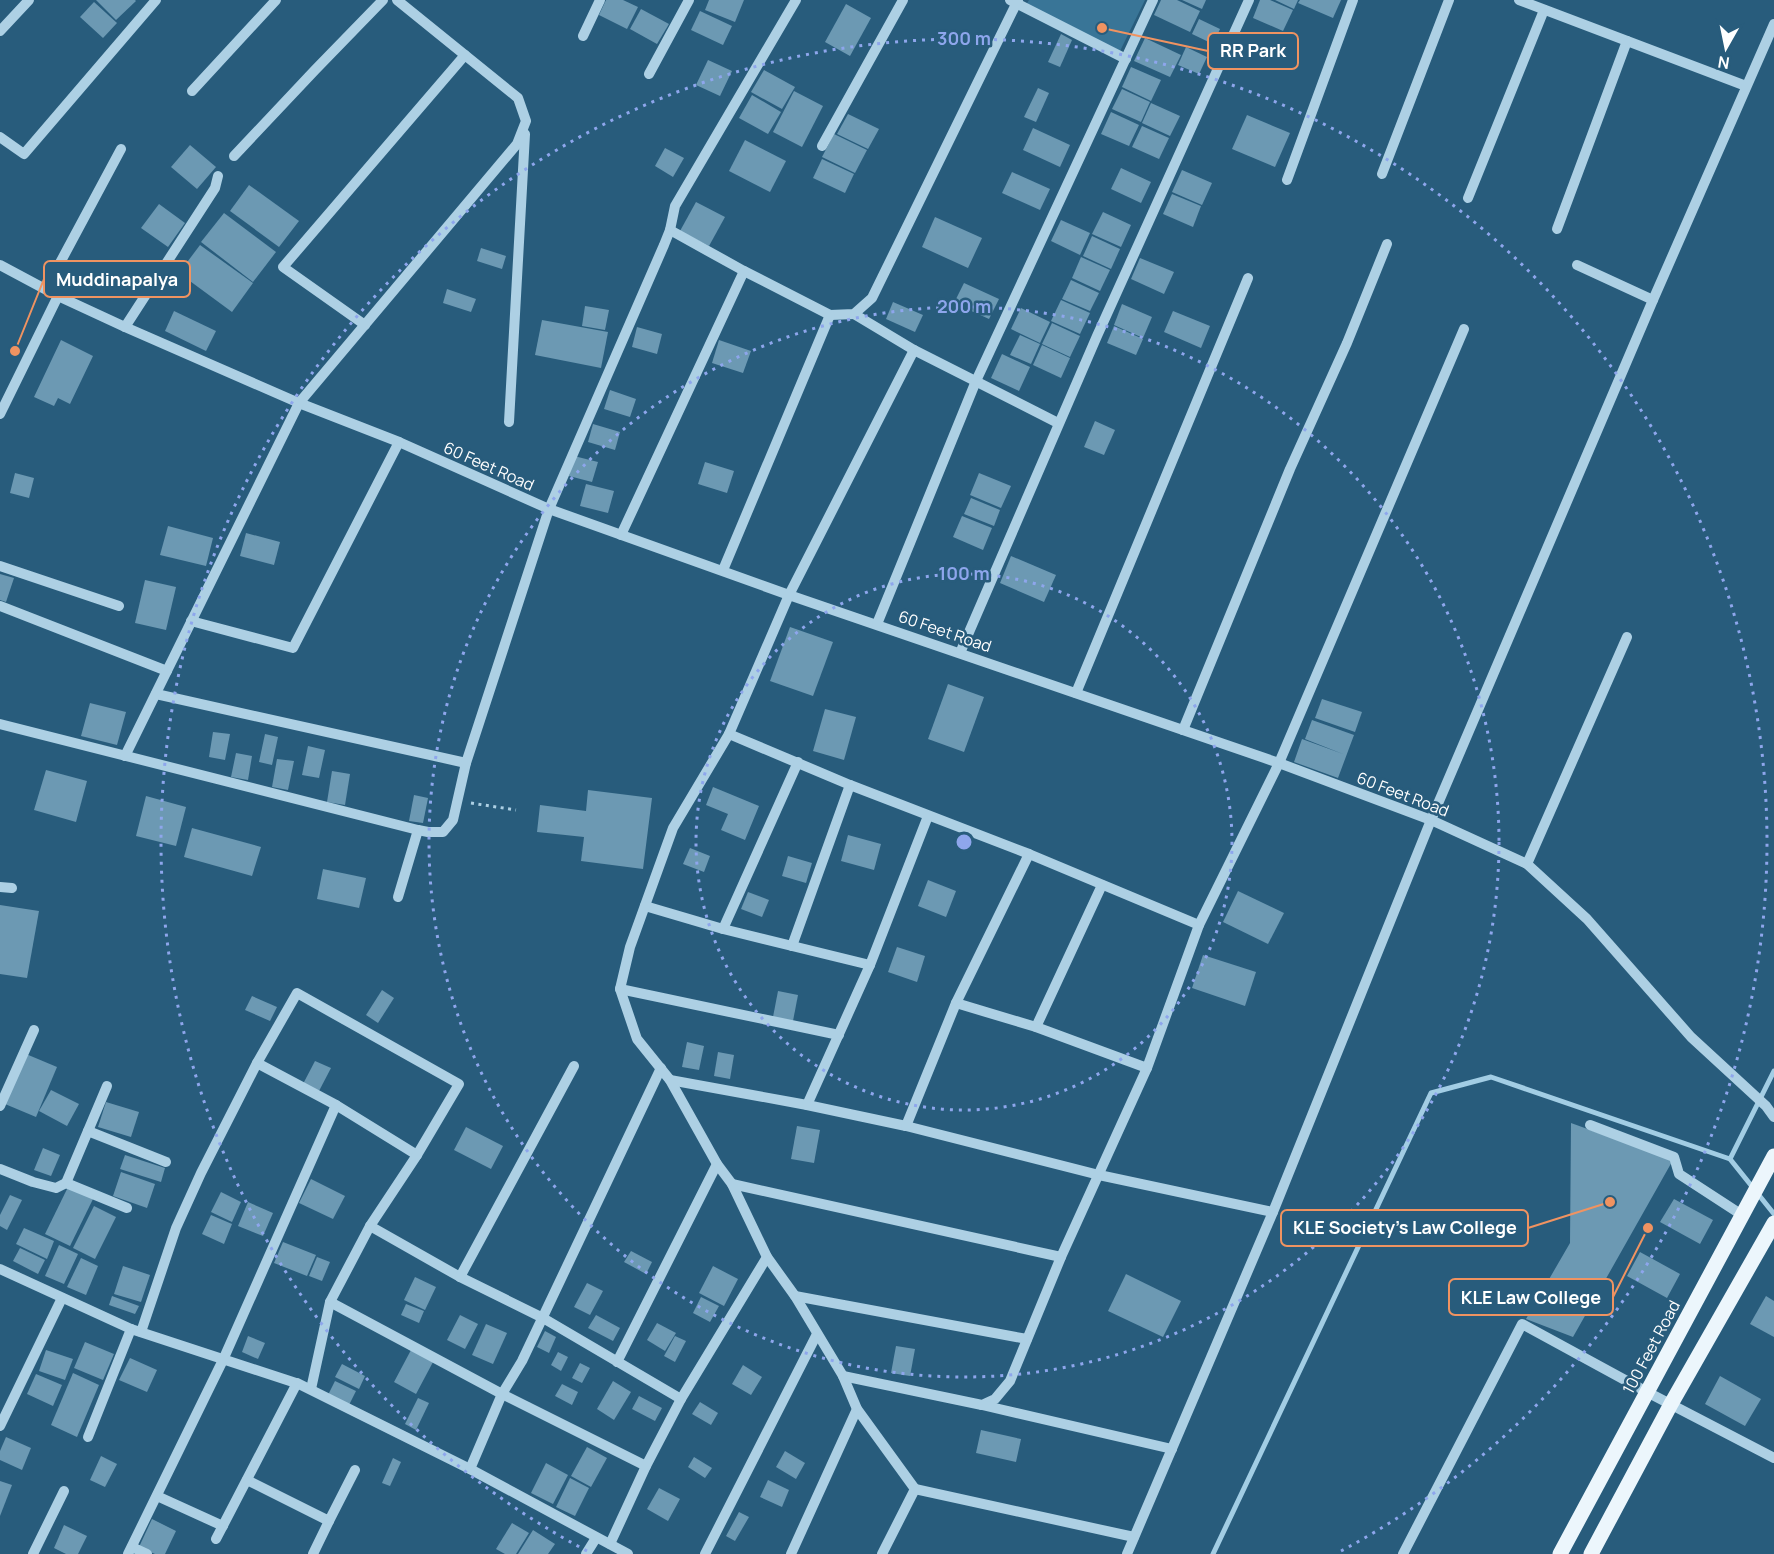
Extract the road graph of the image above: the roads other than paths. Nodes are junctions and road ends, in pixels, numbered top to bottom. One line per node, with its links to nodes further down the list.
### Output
1 (29, 0): 18 (street)
2 (156, 0): 27 (street)
3 (276, 0): 25 (street)
4 (383, 0): 30 (street)
5 (397, 0): 21 (street)
6 (600, 0): 19 (street)
7 (689, 0): 23 (street)
8 (796, 0): 36 (street)
9 (903, 0): 28 (street)
10 (1153, 0): 22 (street)
11 (1249, 0): 55 (street)
12 (1353, 0): 33 (street)
13 (1449, 0): 31 (street)
14 (1521, 0): 16 (street)
15 (1015, 1): 22 (street); 45 (street)
16 (1544, 10): 20 (street); 34 (street)
17 (1774, 24): 24 (street)
18 (0, 31)
19 (583, 36)
20 (1627, 41): 24 (street); 35 (street)
21 (465, 55): 26 (street); 47 (street)
22 (1126, 59): 51 (street)
23 (649, 74)
24 (1746, 86): 44 (street)
25 (192, 91)
26 (526, 121): 47 (street); 54 (street)
27 (0, 137)
28 (822, 146)
29 (121, 149): 42 (street)
30 (234, 156)
31 (1382, 174)
32 (218, 177): 48 (street)
33 (1287, 180)
34 (1468, 198)
35 (1557, 229)
36 (670, 230): 40 (street); 57 (street)
37 (1387, 244): 72 (street)
38 (0, 265): 42 (street, 60 Feet Road)
39 (1577, 265): 44 (street)
40 (744, 271): 46 (street); 58 (street)
41 (1248, 278): 69 (street)
42 (46, 289): 43 (street, 60 Feet Road)
43 (58, 296): 48 (street, 60 Feet Road); 53 (street)
44 (1653, 300): 80 (street)
45 (854, 314): 46 (street); 50 (street)
46 (830, 315): 60 (street)
47 (365, 325): 52 (street)
48 (125, 327): 52 (street, 60 Feet Road)
49 (1464, 329): 77 (street)
50 (914, 350): 51 (street); 61 (street)
51 (976, 381): 55 (street); 65 (street)
52 (299, 404): 56 (street, 60 Feet Road); 64 (street)
53 (1, 409)
54 (509, 422)
55 (1058, 423): 67 (street)
56 (399, 442): 57 (street, 60 Feet Road); 64 (street)
57 (549, 509): 58 (street, 60 Feet Road); 76 (street)
58 (621, 534): 60 (street, 60 Feet Road)
59 (0, 566): 63 (street)
60 (723, 570): 61 (street, 60 Feet Road)
61 (789, 595): 65 (street, 60 Feet Road); 73 (street)
62 (0, 606): 68 (street)
63 (120, 606)
64 (192, 621): 68 (street)
65 (877, 624): 67 (street, 60 Feet Road)
66 (1628, 637): 83 (street)
67 (960, 653): 69 (street, 60 Feet Road)
68 (167, 671): 70 (street)
69 (1076, 693): 72 (street, 60 Feet Road)
70 (156, 694): 74 (street); 76 (street)
71 (0, 724): 74 (street)
72 (1183, 730): 77 (street, 60 Feet Road)
73 (729, 734): 75 (street); 88 (street)
74 (125, 756): 81 (street)
75 (798, 762): 78 (street); 90 (street)
76 (466, 763): 81 (street)
77 (1279, 763): 80 (street, 60 Feet Road); 89 (street)
78 (850, 785): 79 (street); 91 (street)
79 (928, 816): 82 (street); 92 (street)
80 (1431, 820): 83 (street, 60 Feet Road); 121 (street)
81 (418, 830): 87 (street)
82 (1029, 854): 84 (street); 94 (street)
83 (1527, 864): 107 (street, 60 Feet Road)
84 (1102, 885): 89 (street); 95 (street)
85 (0, 887): 86 (street)
86 (12, 888)
87 (398, 897)
88 (645, 906): 90 (street); 93 (street)
89 (1199, 924): 101 (street)
90 (723, 928): 91 (street)
91 (792, 946): 92 (street)
92 (870, 965): 97 (street)
93 (620, 989): 97 (street); 100 (street)
94 (956, 1003): 95 (street); 110 (street)
95 (1036, 1027): 101 (street)
96 (34, 1030): 106 (street)
97 (839, 1035): 105 (street)
98 (257, 1063): 104 (street); 112 (street); 133 (street)
99 (574, 1066): 128 (street)
100 (661, 1068): 102 (street); 132 (street)
101 (1147, 1068): 117 (street)
102 (670, 1080): 105 (street); 115 (street)
103 (107, 1086): 111 (street)
104 (336, 1105): 112 (street); 136 (street)
105 (807, 1105): 110 (street)
106 (0, 1106)
107 (1768, 1106): 108 (street, 60 Feet Road)
108 (1774, 1117)
109 (1590, 1125): 122 (street)
110 (906, 1126): 117 (street)
111 (88, 1131): 114 (street); 118 (street)
112 (417, 1155): 124 (street)
113 (1774, 1156): 122 (main road, 100 Feet Road)
114 (166, 1162)
115 (717, 1164): 119 (street); 137 (street)
116 (0, 1169): 118 (street)
117 (1099, 1174): 121 (street); 126 (street)
118 (66, 1183): 120 (street)
119 (732, 1184): 125 (street); 126 (street)
120 (127, 1208)
121 (1273, 1212): 149 (street)
122 (1742, 1215): 141 (main road, 100 Feet Road)
123 (1773, 1224): 144 (main road)
124 (370, 1226): 128 (street); 131 (street)
125 (767, 1257): 129 (street); 143 (street)
126 (1061, 1257): 135 (street)
127 (0, 1269): 130 (street)
128 (460, 1276): 132 (street)
129 (795, 1296): 134 (street); 135 (street)
130 (62, 1298): 133 (street); 147 (street)
131 (330, 1302): 140 (street); 142 (street)
132 (543, 1318): 137 (street); 142 (street)
133 (136, 1331): 136 (street); 148 (street)
134 (817, 1334): 138 (street); 170 (street)
135 (1027, 1339): 145 (street)
136 (223, 1360): 139 (street); 157 (street)
137 (617, 1362): 143 (street)
138 (843, 1376): 145 (street); 146 (street)
139 (297, 1383): 140 (street); 154 (street)
140 (311, 1389): 152 (street)
141 (1647, 1392): 144 (street); 174 (street); 175 (main road, 100 Feet Road)
142 (502, 1394): 151 (street); 152 (street)
143 (681, 1399): 151 (street)
144 (1671, 1404): 150 (street); 176 (main road)
145 (982, 1405): 149 (street)
146 (857, 1409): 155 (street); 171 (street)
147 (0, 1426)
148 (88, 1437)
149 (1172, 1449): 160 (street)
150 (1774, 1458)
151 (646, 1466): 163 (street)
152 (470, 1469): 161 (street)
153 (355, 1470): 158 (street)
154 (247, 1480): 158 (street); 159 (street)
155 (915, 1489): 160 (street); 172 (street)
156 (64, 1491): 165 (street)
157 (157, 1496): 159 (street); 164 (street)
158 (329, 1521): 167 (street)
159 (223, 1526): 162 (street)
160 (1134, 1537): 173 (street)
161 (596, 1538): 163 (street); 168 (street)
162 (216, 1539)
163 (610, 1544): 169 (street)
164 (130, 1551): 166 (street)
165 (33, 1554)
166 (147, 1554)
167 (313, 1554)
168 (586, 1554)
169 (628, 1554)
170 (705, 1554)
171 (791, 1554)
172 (882, 1554)
173 (1127, 1554)
174 (1403, 1554)
175 (1560, 1554)
176 (1591, 1554)

